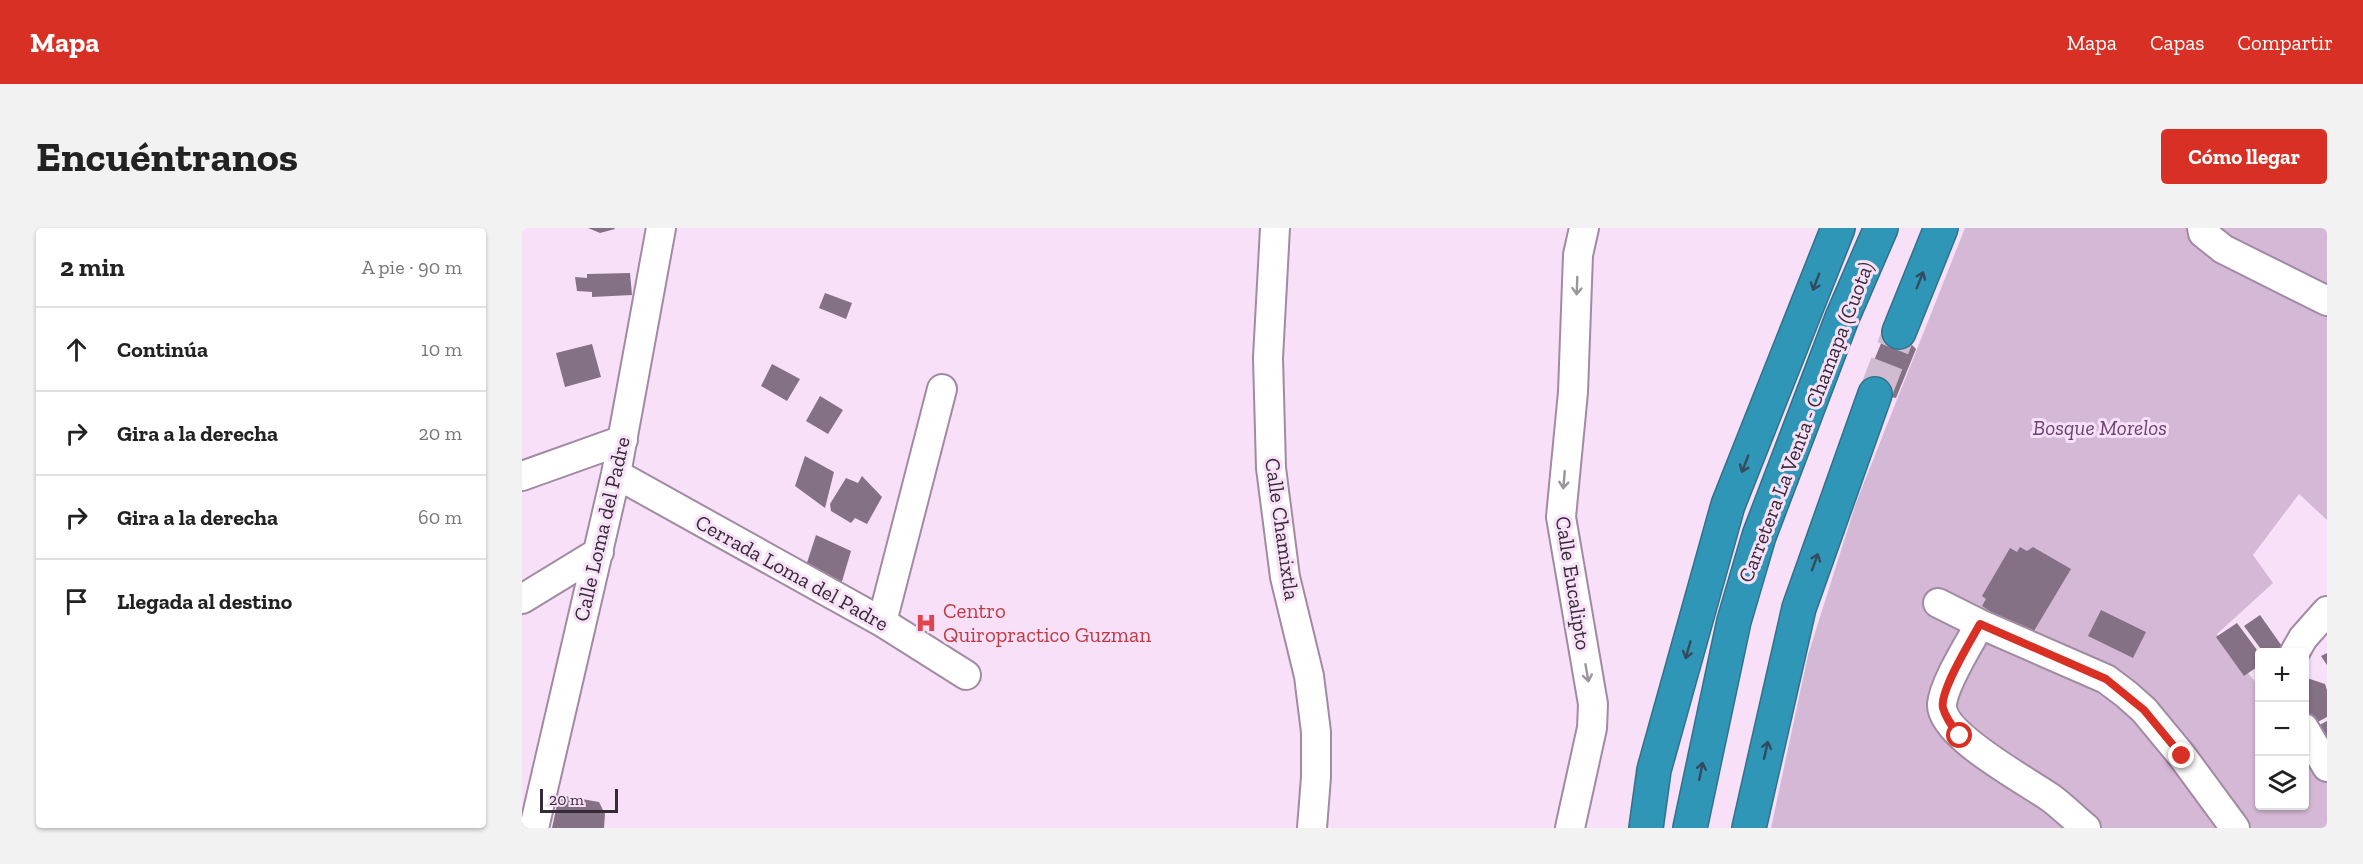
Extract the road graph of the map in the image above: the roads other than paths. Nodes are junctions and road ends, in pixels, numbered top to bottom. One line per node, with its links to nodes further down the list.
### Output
1 (661, 228): 12 (street, Calle Loma del Padre)
2 (1275, 228): 26 (street, Calle Chamixtla)
3 (1584, 228): 27 (street, Calle Eucalipto, one-way to 27)
4 (1838, 228): 28 (highway, Carretera La Venta - Chamapa (Cuota), one-way to 28)
5 (1881, 228): 29 (highway, Carretera La Venta - Chamapa (Cuota), one-way to 5)
6 (1941, 228): 9 (highway, one-way to 6)
7 (2202, 228): 8 (street)
8 (2327, 301)
9 (1899, 332)
10 (942, 388): 19 (street)
11 (1875, 394): 30 (highway, one-way to 11)
12 (623, 440): 13 (street, Calle Loma del Padre); 14 (street)
13 (616, 474): 15 (street, Calle Loma del Padre); 19 (street, Cerrada Loma del Padre)
14 (522, 476)
15 (599, 552): 16 (street); 25 (street, Calle Loma del Padre)
16 (522, 600)
17 (1938, 603): 20 (street)
18 (2327, 611): 21 (street)
19 (882, 622): 22 (street, Cerrada Loma del Padre)
20 (1980, 624): 31 (street); 32 (street)
21 (2297, 648)
22 (966, 675)
23 (2309, 736): 24 (street)
24 (2327, 766)
25 (534, 828)
26 (1312, 828)
27 (1570, 828)
28 (1646, 828)
29 (1690, 828)
30 (1749, 828)
31 (2086, 828)
32 (2235, 828)

